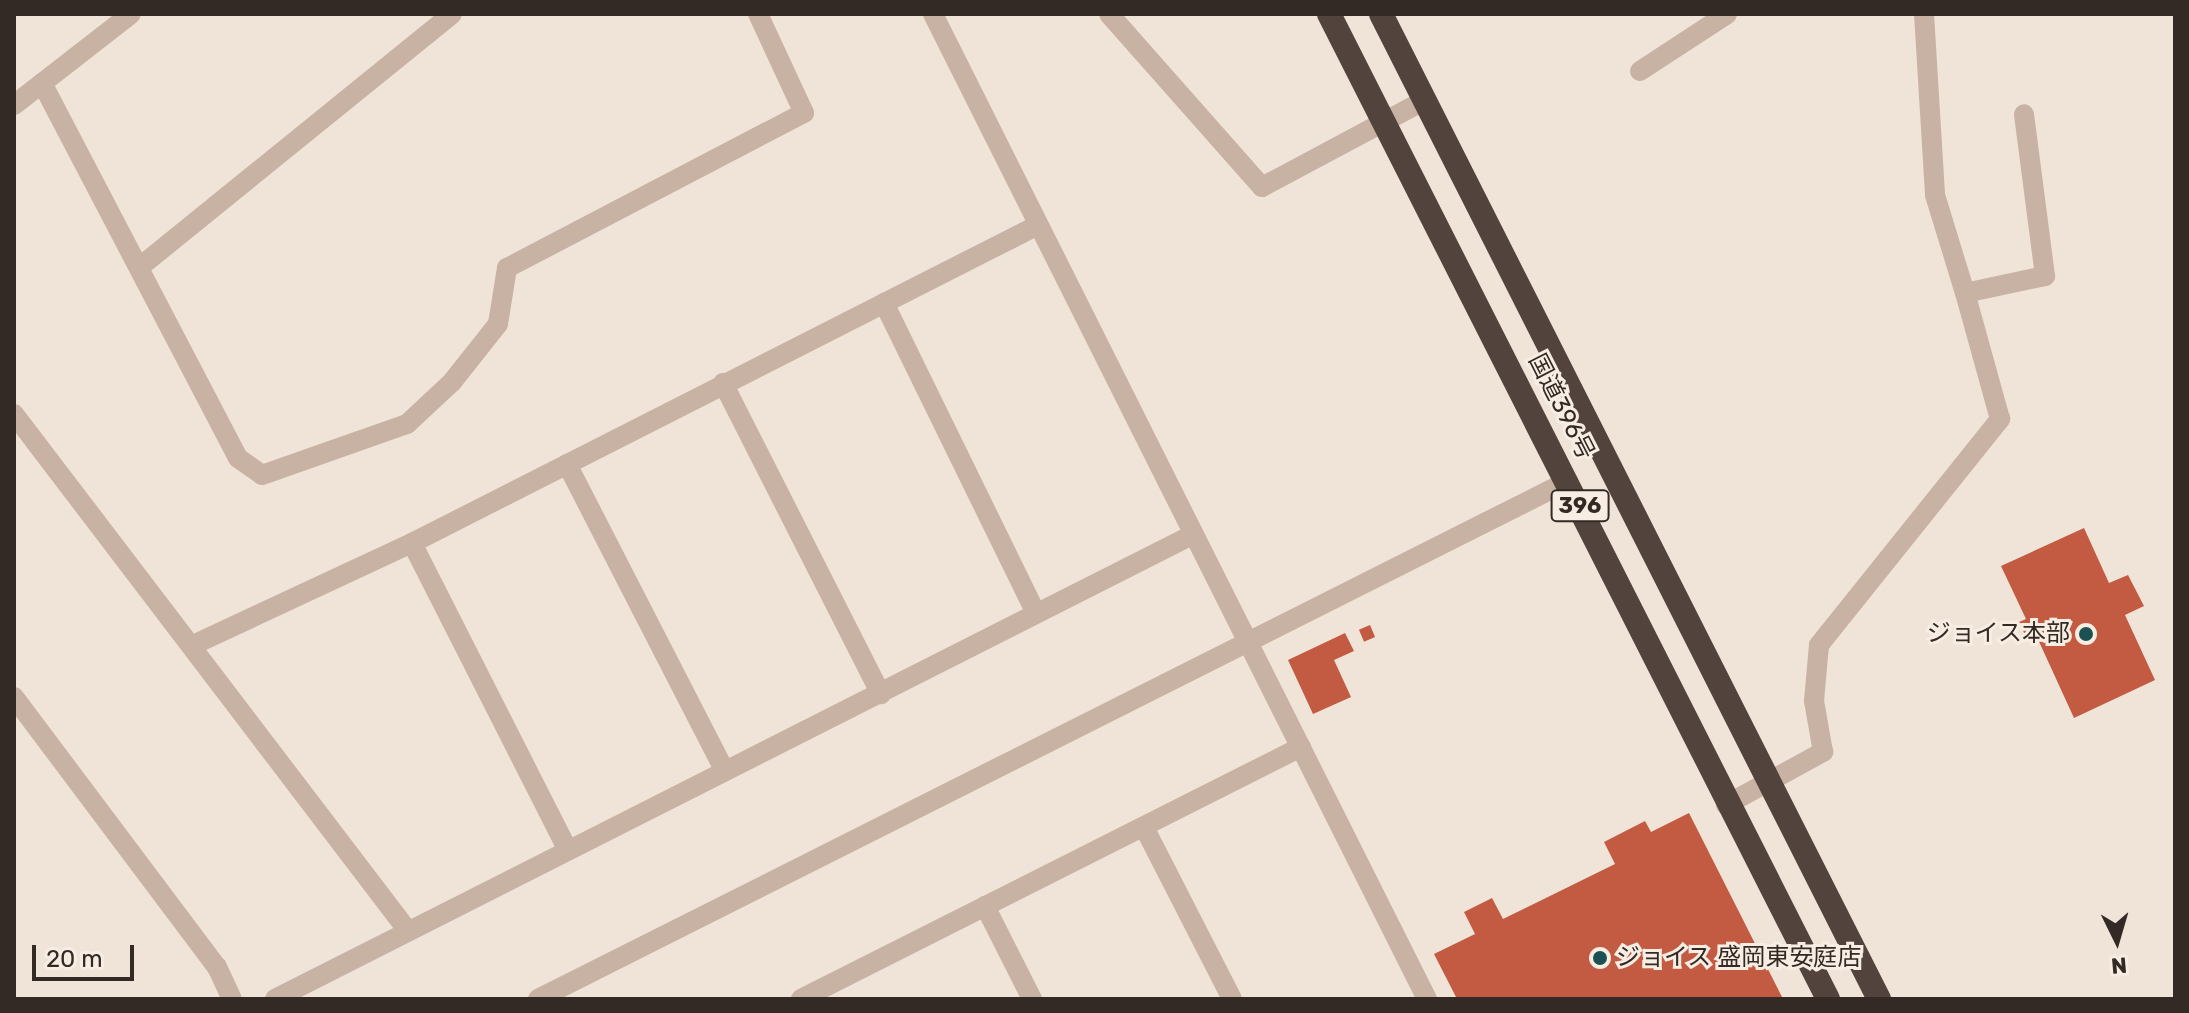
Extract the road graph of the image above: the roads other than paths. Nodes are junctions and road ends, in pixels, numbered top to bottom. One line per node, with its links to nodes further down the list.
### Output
1 (131, 14): 11 (street)
2 (758, 14): 17 (street)
3 (933, 14): 16 (street)
4 (1109, 14): 15 (street)
5 (1329, 14): 15 (highway, 国道396号 / 396)
6 (1381, 14): 12 (highway, 国道396号 / 396)
7 (1727, 14): 10 (street)
8 (1924, 14): 18 (street)
9 (442, 17): 17 (street)
10 (1640, 71)
11 (42, 83): 13 (street); 17 (street)
12 (1425, 100): 15 (street); 33 (highway, 国道396号 / 396)
13 (14, 105)
14 (2024, 114): 18 (street)
15 (1383, 123): 23 (highway, 国道396号 / 396)
16 (1038, 225): 19 (street); 24 (street)
17 (141, 266)
18 (1965, 293): 33 (street)
19 (884, 303): 20 (street); 26 (street)
20 (723, 383): 22 (street); 29 (street)
21 (14, 414): 28 (street)
22 (567, 464): 25 (street); 32 (street)
23 (1568, 481): 27 (street); 34 (highway, 国道396号 / 396)
24 (1192, 535): 26 (street); 27 (street)
25 (412, 543): 28 (street); 36 (street)
26 (1036, 613): 29 (street)
27 (1248, 642): 31 (street); 42 (street)
28 (193, 645): 38 (street)
29 (881, 694): 32 (street)
30 (14, 697): 40 (street)
31 (1301, 747): 35 (street); 46 (street)
32 (725, 771): 36 (street)
33 (1770, 782): 34 (street); 48 (highway, 国道396号 / 396)
34 (1726, 805): 47 (highway, 国道396号 / 396)
35 (1144, 827): 37 (street); 45 (street)
36 (567, 849): 38 (street)
37 (985, 906): 39 (street); 44 (street)
38 (408, 931): 41 (street)
39 (829, 992): 43 (street)
40 (232, 999)
41 (275, 999)
42 (538, 999)
43 (801, 999)
44 (1032, 999)
45 (1232, 999)
46 (1427, 999)
47 (1828, 999)
48 (1879, 999)

